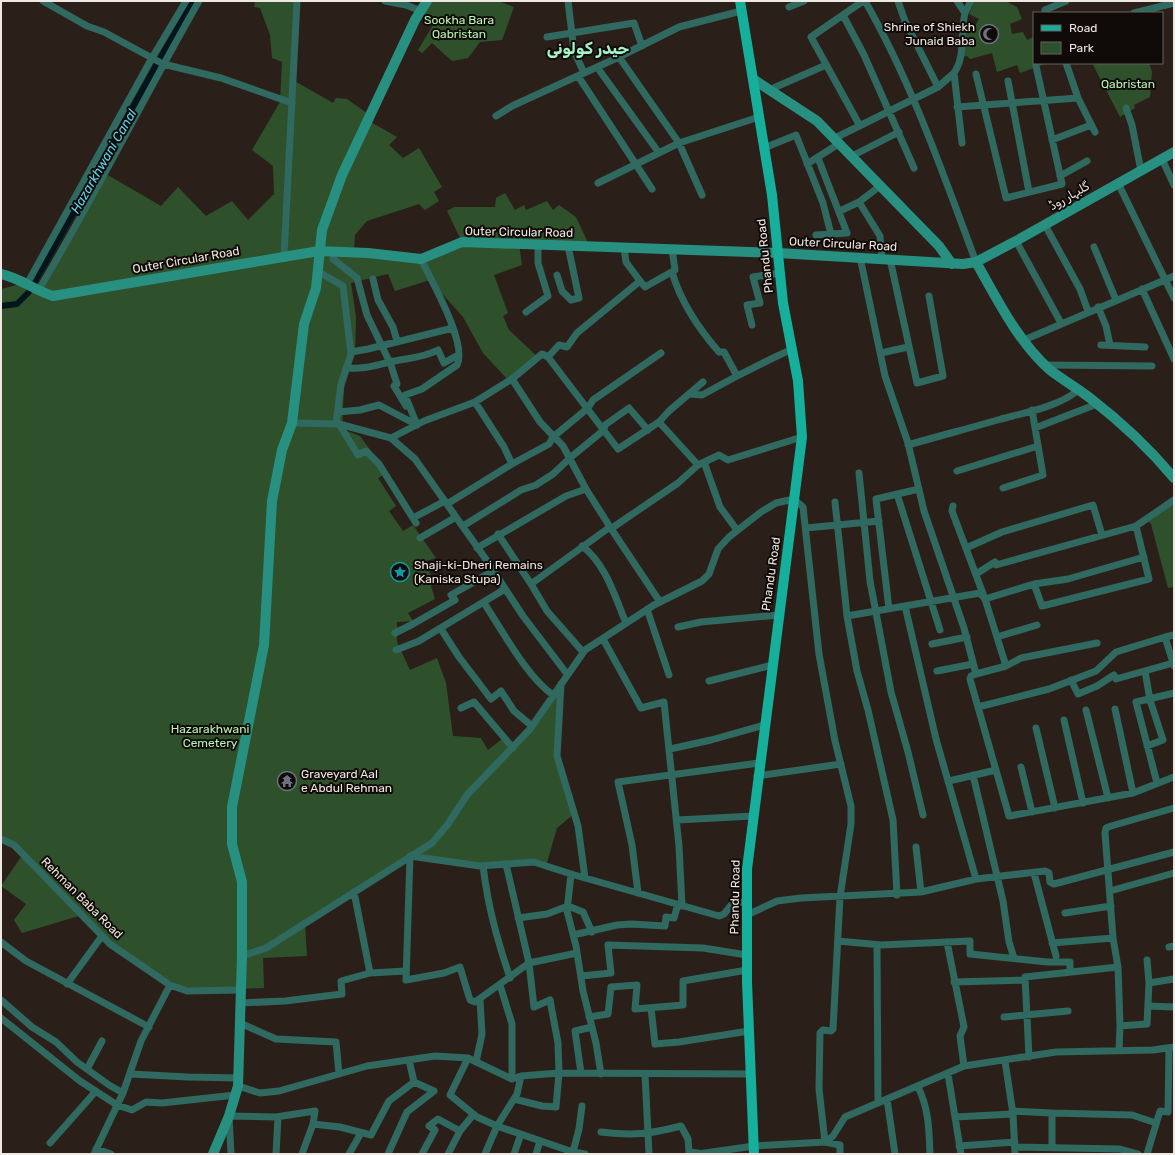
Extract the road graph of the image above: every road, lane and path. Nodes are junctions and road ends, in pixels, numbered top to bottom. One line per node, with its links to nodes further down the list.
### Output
1 (43, 1): 27 (street)
2 (186, 1): 27 (street)
3 (199, 1): 28 (street)
4 (297, 1): 43 (street)
5 (385, 1): 18 (street)
6 (427, 1): 18 (main road)
7 (568, 1): 23 (street)
8 (804, 1): 17 (street)
9 (864, 1): 22 (street); 42 (street)
10 (898, 1): 38 (street)
11 (957, 1): 21 (street)
12 (971, 1): 21 (street)
13 (1042, 1): 19 (street)
14 (1066, 1): 19 (street)
15 (1174, 3): 20 (street)
16 (740, 6): 25 (street); 36 (main road, Phandu Road)
17 (789, 7)
18 (421, 11): 87 (main road)
19 (1045, 11)
20 (1138, 12)
21 (965, 13): 33 (street)
22 (843, 15): 30 (street); 48 (street)
23 (572, 33): 24 (street); 25 (street); 34 (street)
24 (546, 37)
25 (642, 46): 26 (street)
26 (619, 57): 32 (street); 55 (street)
27 (152, 59): 28 (street); 105 (street)
28 (163, 64): 43 (street); 107 (street)
29 (1066, 64): 40 (street)
30 (826, 65): 39 (street); 51 (street)
31 (1036, 66): 41 (street)
32 (597, 67): 34 (street); 59 (street)
33 (954, 73): 38 (street); 46 (street)
34 (581, 74): 49 (street); 64 (street)
35 (976, 74): 45 (street)
36 (753, 79): 39 (main road); 50 (main road, Phandu Road)
37 (1008, 81): 44 (street)
38 (938, 87): 42 (street)
39 (769, 90): 53 (main road)
40 (1078, 98): 41 (street); 54 (street)
41 (1044, 100): 44 (street); 54 (street)
42 (913, 101): 48 (street); 94 (street)
43 (292, 103): 90 (street)
44 (1012, 103): 45 (street); 74 (street)
45 (984, 105): 46 (street); 74 (street)
46 (957, 107): 56 (street)
47 (1126, 108): 67 (street)
48 (889, 111): 51 (street); 52 (street)
49 (496, 116)
50 (759, 116): 55 (street); 57 (main road, Phandu Road)
51 (860, 126): 53 (street)
52 (899, 132): 60 (street); 66 (street)
53 (837, 140): 60 (main road); 61 (street)
54 (1052, 140): 68 (street)
55 (679, 143): 59 (street); 75 (street)
56 (962, 143)
57 (764, 148): 65 (street); 89 (main road, Phandu Road)
58 (1174, 152): 62 (main road, گلبہار روڈ)
59 (659, 153): 64 (street)
60 (852, 156): 72 (main road)
61 (818, 158): 65 (street); 77 (street)
62 (1162, 159): 67 (main road, گلبہار روڈ); 71 (street)
63 (1087, 161): 68 (street)
64 (637, 163): 69 (street); 73 (street)
65 (807, 164): 79 (street)
66 (914, 168)
67 (1141, 171): 70 (main road, گلبہار روڈ)
68 (1060, 176): 74 (street)
69 (598, 183)
70 (1118, 183): 78 (main road, گلبہار روڈ); 103 (street)
71 (1174, 185)
72 (880, 186): 76 (street); 95 (main road)
73 (652, 189)
74 (1029, 192)
75 (702, 194)
76 (859, 202): 77 (street); 93 (street)
77 (840, 211): 79 (street)
78 (1045, 225): 81 (main road, گلبہار روڈ); 113 (street)
79 (831, 234): 80 (street)
80 (816, 235)
81 (1016, 241): 94 (main road, گلبہار روڈ); 114 (street)
82 (538, 245): 83 (main road, Outer Circular Road); 92 (main road, Outer Circular Road); 112 (street)
83 (568, 246): 85 (main road, Outer Circular Road); 100 (street)
84 (1094, 247): 110 (street)
85 (624, 248): 86 (main road, Outer Circular Road); 104 (street)
86 (672, 249): 89 (main road, Outer Circular Road); 97 (street)
87 (319, 251): 88 (main road, Outer Circular Road); 90 (main road, Outer Circular Road); 96 (main road)
88 (334, 252): 92 (main road, Outer Circular Road); 121 (street)
89 (778, 253): 91 (main road, Outer Circular Road); 98 (main road, Phandu Road)
90 (284, 256): 107 (main road, Outer Circular Road)
91 (860, 257): 93 (main road, Outer Circular Road); 127 (street)
92 (420, 259): 116 (street)
93 (886, 259): 95 (main road, Outer Circular Road); 122 (street)
94 (976, 262): 95 (main road, Outer Circular Road); 117 (main road)
95 (952, 264)
96 (318, 271): 125 (street); 146 (main road)
97 (672, 272): 104 (street); 135 (street)
98 (780, 273): 115 (street); 124 (main road, Phandu Road)
99 (1, 274): 105 (main road, Outer Circular Road)
100 (557, 276)
101 (1174, 276): 103 (street)
102 (373, 279): 118 (street)
103 (1165, 279): 106 (street); 109 (street)
104 (640, 281): 129 (street)
105 (27, 284): 107 (main road, Outer Circular Road)
106 (1142, 289): 110 (street); 130 (street)
107 (38, 291)
108 (929, 296): 122 (street)
109 (1174, 298)
110 (1116, 300): 111 (street)
111 (1098, 307): 113 (street); 120 (street)
112 (526, 312)
113 (1088, 312): 114 (street)
114 (1060, 323): 117 (street)
115 (752, 325)
116 (453, 328): 118 (street); 128 (street)
117 (1024, 340): 132 (main road)
118 (397, 342): 121 (street)
119 (1101, 345): 120 (street)
120 (1110, 345): 123 (street)
121 (382, 346): 125 (street); 131 (street)
122 (908, 347): 127 (street)
123 (1145, 347)
124 (792, 349): 135 (street); 153 (main road, Phandu Road)
125 (351, 352): 134 (street)
126 (661, 353): 142 (street)
127 (881, 353): 155 (street)
128 (458, 355): 131 (street); 148 (street)
129 (548, 357): 136 (street); 142 (street)
130 (1174, 359)
131 (389, 362): 134 (street); 148 (street)
132 (1046, 365): 133 (street); 138 (main road)
133 (1152, 366)
134 (346, 368): 144 (street)
135 (737, 376): 139 (street)
136 (512, 379): 140 (street); 152 (street)
137 (703, 382): 139 (street)
138 (1078, 390): 141 (main road); 143 (street)
139 (690, 394): 145 (street)
140 (475, 402): 148 (street); 159 (street)
141 (1097, 404): 149 (street); 162 (main road)
142 (588, 408): 150 (street); 152 (street)
143 (1032, 410): 149 (street); 155 (street)
144 (338, 412): 147 (street); 148 (street)
145 (660, 422): 151 (street); 158 (street)
146 (292, 423): 147 (street); 301 (main road)
147 (337, 424): 154 (street); 169 (street)
148 (417, 425): 154 (street)
149 (1035, 428): 156 (street)
150 (604, 430): 151 (street); 151 (street); 157 (street)
151 (648, 430)
152 (553, 437): 157 (street); 159 (street)
153 (802, 437): 158 (street); 167 (main road, Phandu Road)
154 (391, 438): 169 (street)
155 (908, 445): 165 (street)
156 (1038, 446): 160 (street); 163 (street)
157 (570, 458): 164 (street); 176 (street)
158 (701, 463): 178 (street); 180 (street)
159 (512, 464): 169 (street)
160 (957, 471)
161 (859, 473): 174 (street)
162 (1174, 478)
163 (1003, 488)
164 (586, 489): 178 (street); 181 (street)
165 (919, 489): 166 (street); 193 (street)
166 (896, 494): 173 (street); 196 (street)
167 (794, 499): 179 (street); 180 (street); 202 (main road, Phandu Road)
168 (1174, 500): 177 (street)
169 (446, 502): 172 (street)
170 (834, 502): 175 (street)
171 (953, 506): 186 (street)
172 (456, 517): 176 (street); 183 (street)
173 (879, 521): 174 (street); 200 (street)
174 (865, 522): 175 (street); 201 (street)
175 (837, 525): 179 (street); 203 (street)
176 (463, 526): 185 (street)
177 (1136, 526): 182 (street); 187 (street)
178 (611, 528): 184 (street); 195 (street)
179 (806, 528): 246 (street)
180 (737, 530): 195 (street)
181 (498, 534): 185 (street); 190 (street)
182 (1102, 535): 186 (street); 189 (street)
183 (420, 538)
184 (582, 546): 190 (street); 204 (street)
185 (478, 548): 188 (street)
186 (966, 548): 189 (street)
187 (1144, 556): 191 (street); 191 (street)
188 (493, 571): 192 (street); 209 (street)
189 (976, 574): 194 (street)
190 (531, 584): 218 (street)
191 (1034, 584): 194 (street)
192 (505, 589): 197 (street); 225 (street)
193 (954, 597): 194 (street); 196 (street); 213 (street)
194 (985, 599): 211 (street)
195 (660, 602): 199 (street)
196 (931, 602): 198 (street); 208 (street)
197 (484, 603): 207 (street); 232 (street)
198 (906, 606): 200 (street); 253 (street)
199 (647, 609): 204 (street); 227 (street)
200 (890, 609): 201 (street)
201 (877, 611): 203 (street); 261 (street)
202 (779, 615): 206 (street); 221 (main road, Phandu Road)
203 (847, 616): 281 (street)
204 (626, 623): 214 (street)
205 (1037, 625): 211 (street)
206 (678, 628)
207 (441, 629): 217 (street); 240 (street)
208 (940, 630)
209 (395, 633)
210 (1174, 635): 212 (street)
211 (997, 637): 222 (street)
212 (1165, 637): 220 (street); 228 (street)
213 (967, 638): 216 (street); 219 (street)
214 (603, 639): 218 (street); 244 (street)
215 (1097, 643): 222 (street)
216 (932, 644)
217 (396, 650)
218 (583, 652): 225 (street)
219 (973, 664): 224 (street); 226 (street)
220 (1173, 664): 223 (street)
221 (772, 665): 229 (street); 239 (main road, Phandu Road)
222 (1006, 666): 226 (street)
223 (1145, 671): 228 (street); 233 (street)
224 (937, 672)
225 (567, 674): 230 (street)
226 (976, 674): 234 (street)
227 (669, 676)
228 (1071, 680): 234 (street)
229 (709, 681)
230 (561, 684): 232 (street); 275 (street)
231 (1174, 693): 233 (street)
232 (553, 695): 240 (street)
233 (1150, 699): 242 (street); 242 (street)
234 (978, 707): 248 (street)
235 (461, 708): 243 (street)
236 (1114, 709): 255 (street)
237 (1086, 710): 256 (street)
238 (1064, 720): 257 (street)
239 (764, 725): 244 (street); 245 (main road, Phandu Road)
240 (532, 726): 243 (street)
241 (1036, 728): 258 (street)
242 (1147, 746): 254 (street)
243 (513, 748): 267 (street)
244 (670, 749): 249 (street)
245 (759, 763): 249 (street); 251 (main road, Phandu Road)
246 (841, 764): 251 (street); 282 (street)
247 (1021, 767): 260 (street)
248 (996, 770): 250 (street); 260 (street)
249 (672, 774): 263 (street); 280 (street)
250 (973, 775): 253 (street); 274 (street)
251 (757, 776): 262 (main road, Phandu Road)
252 (1174, 777): 254 (street)
253 (949, 781): 276 (street)
254 (1157, 783): 255 (street)
255 (1133, 792): 256 (street)
256 (1108, 798): 257 (street)
257 (1083, 803): 258 (street)
258 (1055, 808): 260 (street)
259 (1174, 808): 270 (street)
260 (1032, 812)
261 (923, 815)
262 (753, 816): 263 (street); 283 (main road, Phandu Road)
263 (676, 820): 284 (street)
264 (1, 839): 292 (street, Rehman Baba Road)
265 (916, 847): 279 (street)
266 (1174, 852): 270 (street)
267 (410, 856): 269 (street); 278 (street); 308 (street)
268 (506, 864): 269 (street); 273 (street); 289 (street)
269 (483, 866): 312 (street)
270 (1108, 870): 271 (street); 277 (street)
271 (1034, 873): 274 (street); 297 (street)
272 (1174, 873): 277 (street)
273 (571, 874): 275 (street); 285 (street)
274 (997, 877): 276 (street); 303 (street)
275 (585, 878): 280 (street)
276 (976, 879): 279 (street)
277 (1110, 891): 286 (street)
278 (354, 892): 301 (street); 310 (street)
279 (921, 892): 281 (street)
280 (638, 893): 284 (street)
281 (897, 895): 282 (street)
282 (840, 897): 288 (street); 294 (street)
283 (747, 902): 284 (street); 288 (main road, Phandu Road)
284 (680, 905): 290 (street)
285 (568, 906): 289 (street); 290 (street); 291 (street)
286 (1111, 906): 287 (street); 293 (street)
287 (1065, 913)
288 (747, 915): 300 (main road, Phandu Road)
289 (518, 918): 305 (street)
290 (592, 932): 291 (street)
291 (573, 935): 299 (street)
292 (102, 936): 316 (street); 318 (street, Rehman Baba Road)
293 (1113, 938): 297 (street); 306 (street)
294 (838, 941): 298 (street); 382 (street)
295 (1, 942): 316 (street)
296 (947, 942): 298 (street); 303 (street); 315 (street)
297 (1052, 943): 302 (street)
298 (877, 945): 364 (street)
299 (577, 953): 305 (street); 311 (street)
300 (747, 955): 307 (main road, Phandu Road); 311 (street)
301 (242, 956): 320 (main road)
302 (1056, 956)
303 (1014, 958): 309 (street)
304 (1147, 960): 317 (street)
305 (529, 963): 312 (street); 347 (street)
306 (1118, 967): 309 (street); 333 (street)
307 (747, 970): 326 (street); 336 (main road, Phandu Road)
308 (406, 971): 310 (street); 322 (street)
309 (1070, 972): 314 (street)
310 (370, 973): 323 (street)
311 (581, 976): 329 (street)
312 (510, 978): 319 (street)
313 (1174, 979): 317 (street)
314 (1024, 980): 315 (street); 328 (street)
315 (954, 982): 345 (street)
316 (67, 984): 334 (street)
317 (1148, 984): 324 (street)
318 (170, 985): 320 (street, Rehman Baba Road); 334 (street)
319 (500, 985): 322 (street); 356 (street)
320 (240, 990): 323 (main road)
321 (1, 1000): 346 (street)
322 (480, 1000): 344 (street)
323 (240, 1003): 332 (main road)
324 (1148, 1006): 325 (street); 333 (street)
325 (1174, 1007)
326 (651, 1008): 329 (street); 336 (street)
327 (1068, 1011): 328 (street)
328 (1026, 1015): 330 (street); 340 (street)
329 (589, 1017): 335 (street)
330 (1004, 1017)
331 (1, 1018): 360 (street)
332 (240, 1022): 350 (street); 358 (main road)
333 (1120, 1026): 339 (street)
334 (149, 1027): 349 (street)
335 (592, 1027): 348 (street); 351 (street)
336 (749, 1031): 353 (main road, Phandu Road)
337 (102, 1042): 346 (street)
338 (1172, 1047): 339 (street); 373 (street)
339 (1119, 1051): 340 (street)
340 (1029, 1057): 343 (street)
341 (468, 1058): 342 (street); 344 (street); 369 (street)
342 (409, 1060): 350 (street); 357 (street)
343 (1005, 1061): 345 (street); 367 (street)
344 (476, 1062): 356 (street)
345 (964, 1066): 354 (street)
346 (87, 1069): 361 (street)
347 (560, 1073): 348 (street); 355 (street); 362 (street)
348 (581, 1073): 351 (street)
349 (130, 1074): 358 (street); 361 (street)
350 (340, 1074): 358 (street)
351 (601, 1074): 352 (street)
352 (645, 1074): 353 (street); 380 (street)
353 (750, 1074): 387 (main road, Phandu Road)
354 (948, 1074): 359 (street); 372 (street)
355 (521, 1076): 356 (street); 362 (street)
356 (512, 1079)
357 (414, 1082): 378 (street); 398 (street)
358 (237, 1086): 365 (street); 370 (main road)
359 (918, 1087): 363 (street); 409 (street)
360 (96, 1091): 365 (street); 383 (street)
361 (124, 1092): 365 (street)
362 (514, 1099): 375 (street)
363 (886, 1099): 364 (street); 408 (street)
364 (878, 1103): 382 (street)
365 (117, 1105): 389 (street)
366 (582, 1106): 390 (street)
367 (1013, 1113): 368 (street); 372 (street); 386 (street)
368 (1052, 1113): 373 (street); 385 (street)
369 (473, 1115): 375 (street); 376 (street)
370 (229, 1116): 371 (street); 393 (main road); 394 (street)
371 (278, 1117): 374 (street); 395 (street)
372 (955, 1117): 384 (street)
373 (1156, 1123): 412 (street)
374 (313, 1124): 378 (street); 396 (street)
375 (497, 1126): 379 (street); 401 (street)
376 (460, 1131): 399 (street); 400 (street)
377 (601, 1132): 380 (street)
378 (361, 1133): 397 (street)
379 (521, 1134): 381 (street); 402 (street)
380 (648, 1134): 405 (street); 406 (street)
381 (540, 1141): 390 (street); 403 (street)
382 (825, 1142): 387 (street); 407 (street)
383 (50, 1143)
384 (959, 1146): 386 (street); 410 (street)
385 (1052, 1147): 386 (street); 388 (street)
386 (1015, 1148)
387 (754, 1150): 406 (street)
388 (1100, 1151): 391 (street)
389 (95, 1152): 392 (street)
390 (573, 1152): 404 (street)
391 (1127, 1152): 411 (street)
392 (111, 1154)
393 (213, 1154)
394 (231, 1154)
395 (276, 1154)
396 (302, 1154)
397 (349, 1154)
398 (388, 1154)
399 (422, 1154)
400 (448, 1154)
401 (485, 1154)
402 (514, 1154)
403 (536, 1154)
404 (585, 1154)
405 (649, 1154)
406 (698, 1154)
407 (840, 1154)
408 (895, 1154)
409 (930, 1154)
410 (961, 1154)
411 (1138, 1154)
412 (1147, 1154)

